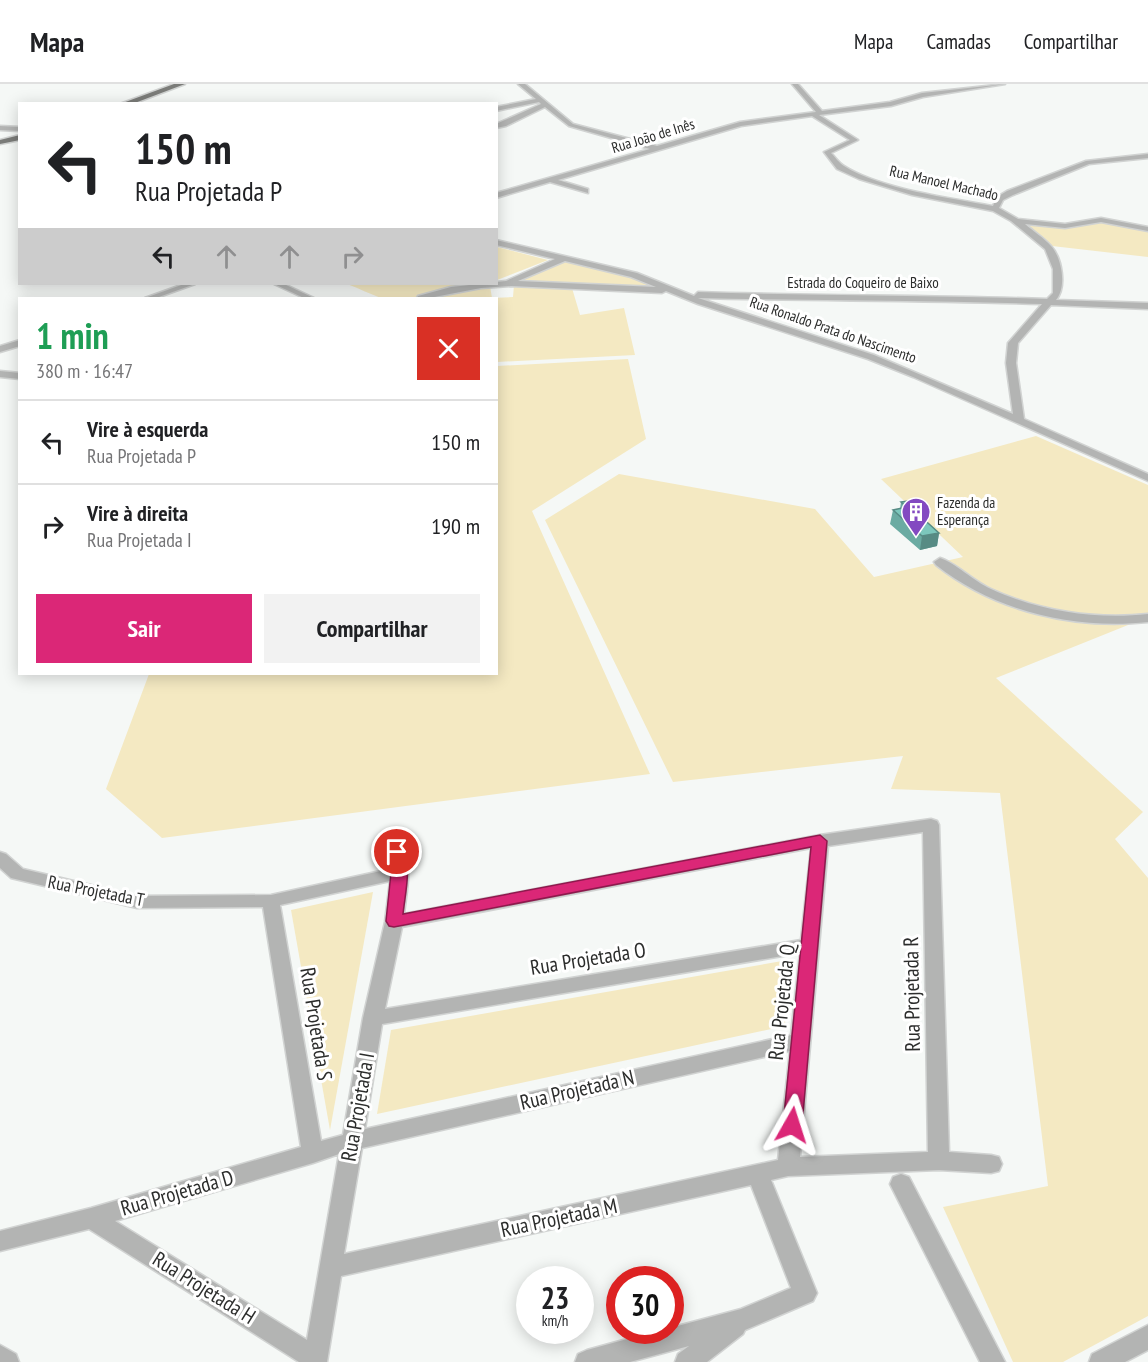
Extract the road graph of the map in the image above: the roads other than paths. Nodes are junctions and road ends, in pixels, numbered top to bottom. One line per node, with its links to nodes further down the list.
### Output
1 (181, 84): 5 (main road)
2 (521, 84): 6 (street)
3 (795, 84): 8 (street, Rua Manoel Machado)
4 (1002, 84): 8 (street, Rua João de Inês)
5 (129, 102)
6 (543, 102): 7 (street); 9 (street); 14 (street)
7 (498, 109)
8 (816, 113): 14 (street, Rua João de Inês); 19 (street, Rua Manoel Machado)
9 (498, 126)
10 (0, 128): 11 (street)
11 (18, 129)
12 (18, 138): 13 (main road)
13 (0, 142)
14 (660, 149): 16 (street, Rua João de Inês)
15 (1148, 156): 19 (street)
16 (553, 181): 17 (street); 18 (street, Rua João de Inês)
17 (585, 191)
18 (498, 195)
19 (995, 209): 20 (street, Rua Manoel Machado)
20 (1018, 221): 21 (street); 33 (street, Rua Manoel Machado)
21 (1148, 229)
22 (498, 243): 23 (street, Rua Ronaldo Prata do Nascimento)
23 (562, 259): 24 (street); 29 (street, Rua Ronaldo Prata do Nascimento)
24 (506, 283): 25 (street, Estrada do Coqueiro de Baixo); 29 (street, Estrada do Coqueiro de Baixo)
25 (498, 284)
26 (188, 285): 30 (street)
27 (280, 285): 31 (street)
28 (489, 285): 32 (street, Estrada do Coqueiro de Baixo)
29 (675, 292): 33 (street, Estrada do Coqueiro de Baixo); 39 (street, Rua Ronaldo Prata do Nascimento)
30 (152, 297)
31 (308, 297)
32 (425, 297)
33 (1047, 303): 34 (street, Estrada do Coqueiro de Baixo); 39 (street, Rua Manoel Machado)
34 (1148, 306)
35 (18, 344): 36 (street)
36 (0, 349)
37 (0, 374): 38 (street)
38 (18, 376)
39 (1019, 422): 40 (street, Rua Ronaldo Prata do Nascimento)
40 (1148, 478)
41 (940, 562): 42 (street)
42 (1148, 618)
43 (820, 841): 49 (street); 50 (street, Rua Projetada Q); 55 (street, Rua Projetada R)
44 (397, 852): 46 (street, Rua Projetada I)
45 (0, 858): 47 (street, Rua Projetada T)
46 (399, 873): 48 (street, Rua Projetada T); 49 (street, Rua Projetada I)
47 (9, 876): 48 (street, Rua Projetada T)
48 (271, 901): 54 (street, Rua Projetada S)
49 (394, 921): 51 (street, Rua Projetada I)
50 (810, 945): 51 (street, Rua Projetada O); 52 (street, Rua Projetada Q)
51 (373, 1018): 53 (street, Rua Projetada I)
52 (802, 1040): 53 (street, Rua Projetada N); 57 (street, Rua Projetada Q)
53 (353, 1141): 54 (street, Rua Projetada D); 62 (street, Rua Projetada I)
54 (313, 1154): 60 (street, Rua Projetada D)
55 (939, 1161): 56 (street, Rua Projetada M); 57 (street, Rua Projetada M)
56 (991, 1164)
57 (788, 1167): 58 (street, Rua Projetada M)
58 (759, 1173): 62 (street, Rua Projetada M); 63 (street)
59 (901, 1184): 70 (street)
60 (91, 1218): 61 (street, Rua Projetada D); 66 (street, Rua Projetada H)
61 (0, 1241)
62 (330, 1268): 66 (street, Rua Projetada I)
63 (742, 1320): 68 (street); 69 (street)
64 (1148, 1337): 71 (street)
65 (0, 1357): 67 (street)
66 (316, 1360)
67 (7, 1362)
68 (587, 1362)
69 (687, 1362)
70 (993, 1362)
71 (1101, 1362)

